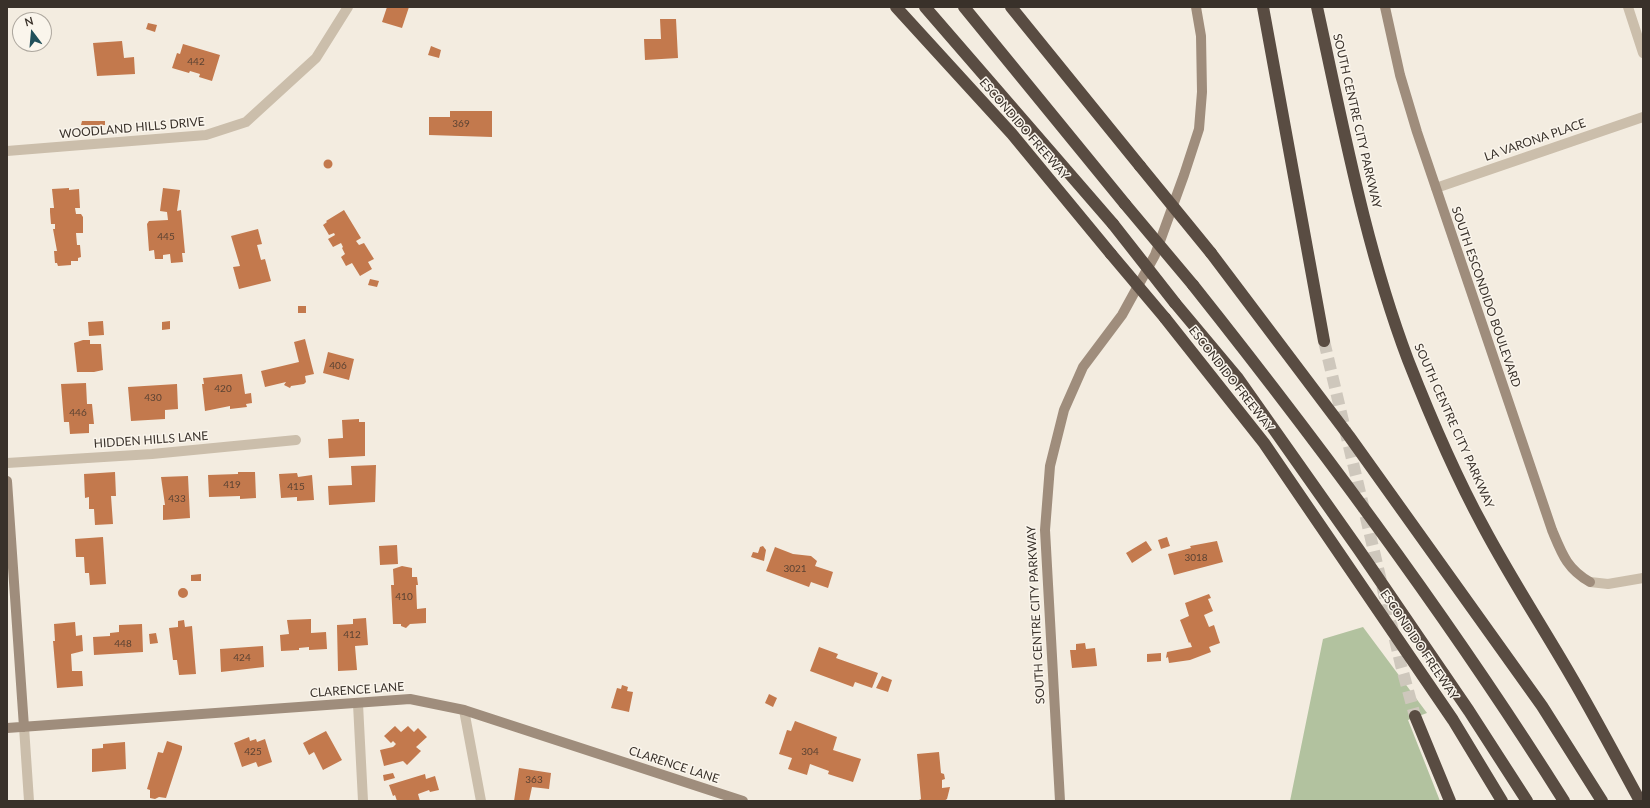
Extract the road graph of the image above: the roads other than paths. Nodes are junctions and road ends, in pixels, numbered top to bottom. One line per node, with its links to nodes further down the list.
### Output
1 (348, 7): 13 (street, WOODLAND HILLS DRIVE)
2 (896, 7): 31 (highway, ESCONDIDO FREEWAY, bridge)
3 (925, 7): 32 (highway, bridge)
4 (964, 7): 33 (highway, bridge)
5 (1011, 7): 34 (highway, bridge)
6 (1196, 7): 29 (street, SOUTH CENTRE CITY PARKWAY)
7 (1264, 7): 15 (highway)
8 (1317, 7): 35 (highway, SOUTH CENTRE CITY PARKWAY)
9 (1385, 7): 14 (street, SOUTH ESCONDIDO BOULEVARD)
10 (1628, 7): 11 (street)
11 (1643, 53)
12 (1643, 117): 14 (street, LA VARONA PLACE)
13 (7, 152)
14 (1436, 188): 19 (street, SOUTH ESCONDIDO BOULEVARD)
15 (1324, 341)
16 (296, 440): 17 (street, HIDDEN HILLS LANE)
17 (7, 463)
18 (7, 481): 23 (street)
19 (1643, 578)
20 (358, 704): 21 (street, CLARENCE LANE); 23 (street, CLARENCE LANE); 26 (street)
21 (464, 710): 27 (street); 28 (street, CLARENCE LANE)
22 (1415, 716): 30 (highway)
23 (24, 726): 24 (street, CLARENCE LANE); 25 (street)
24 (7, 728)
25 (29, 801)
26 (363, 801)
27 (481, 801)
28 (743, 801)
29 (1060, 801)
30 (1450, 801)
31 (1502, 801)
32 (1527, 801)
33 (1564, 801)
34 (1602, 801)
35 (1640, 801)

